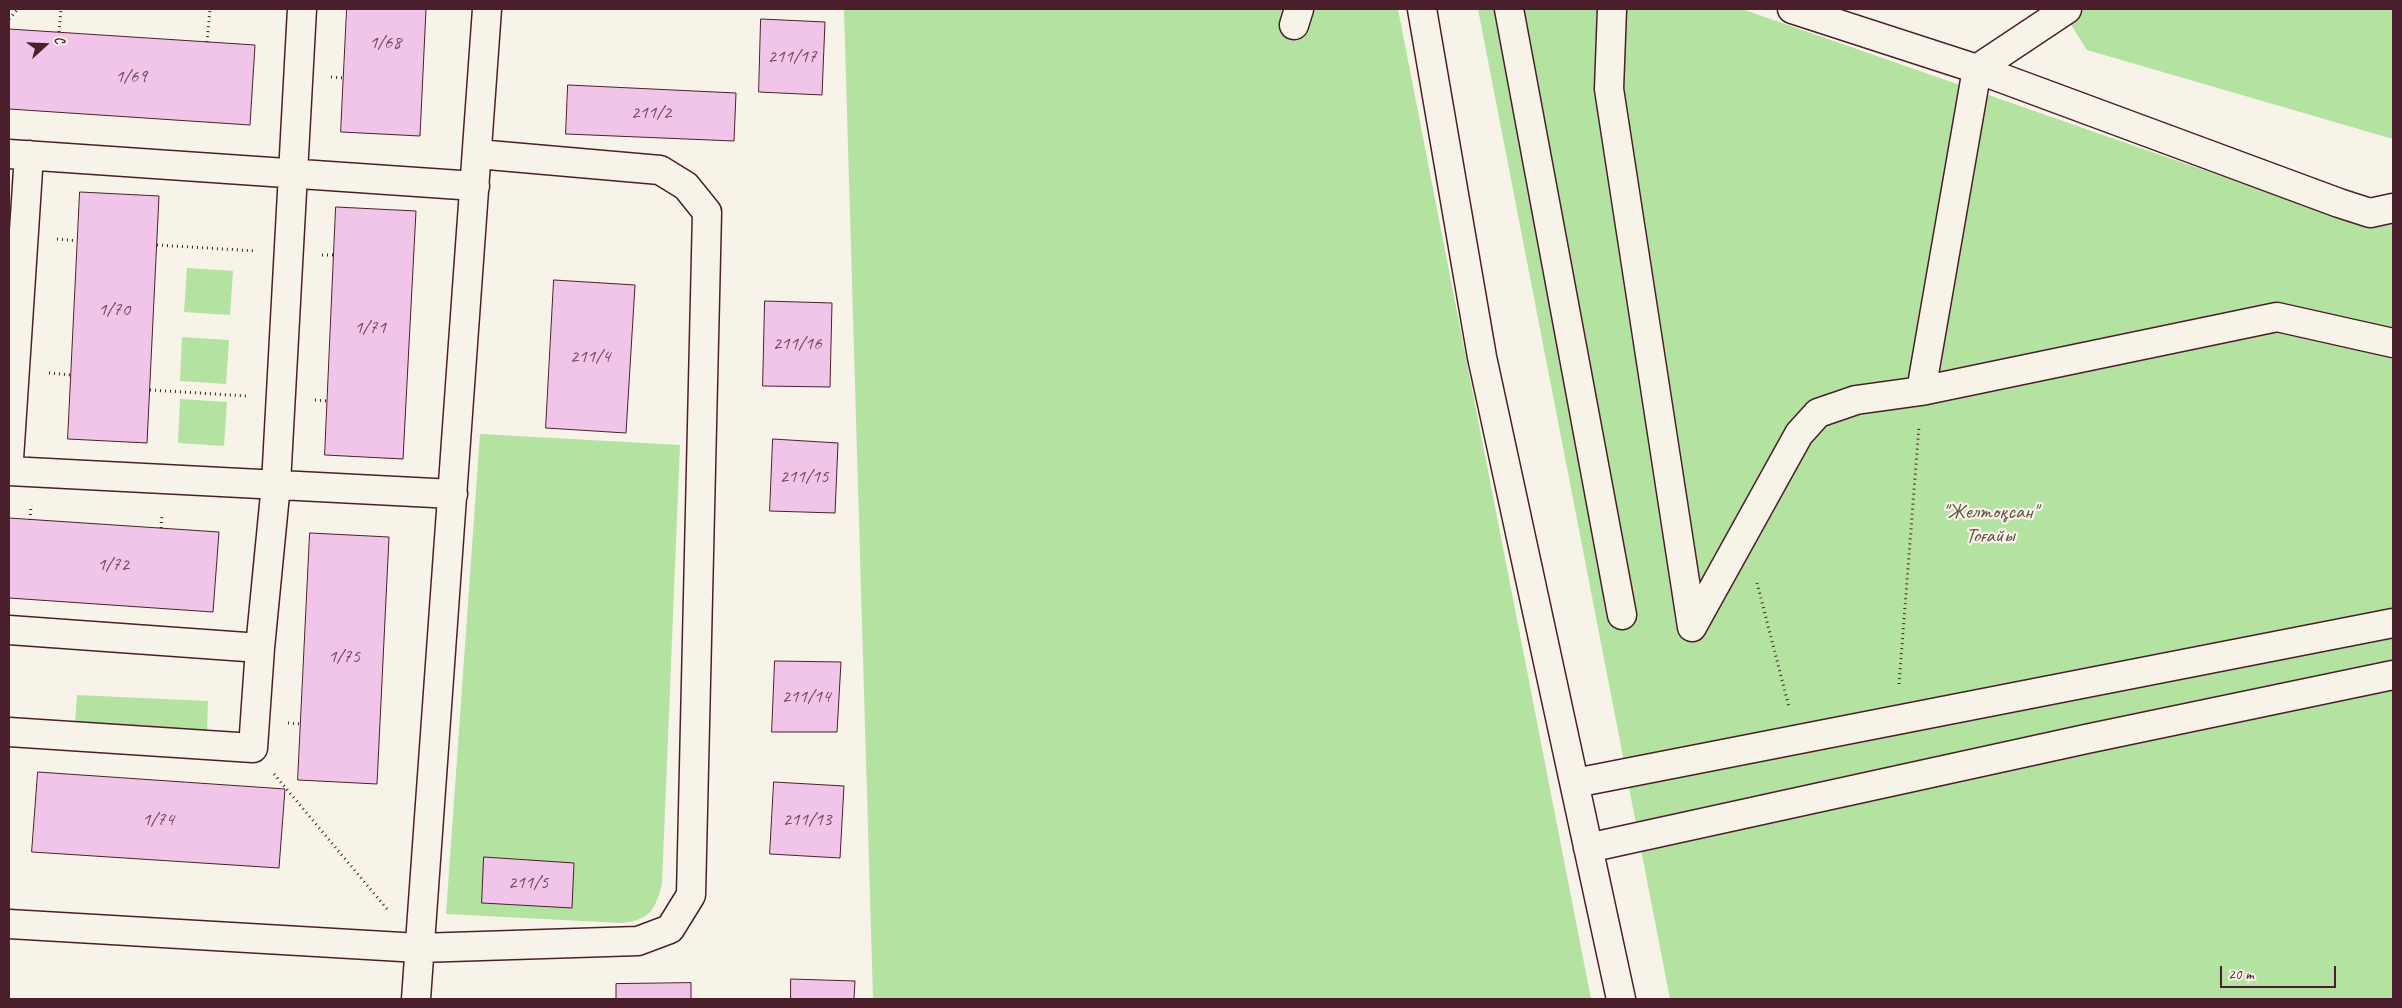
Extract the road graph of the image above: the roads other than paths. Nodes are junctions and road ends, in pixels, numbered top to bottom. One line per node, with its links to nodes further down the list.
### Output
1 (302, 9): 11 (street)
2 (487, 9): 10 (street)
3 (1422, 9): 26 (street)
4 (1509, 9): 20 (street)
5 (1612, 9): 15 (street)
6 (1792, 9): 8 (street)
7 (2067, 9): 8 (street)
8 (1977, 69): 13 (street); 15 (street)
9 (19, 154): 11 (street); 16 (street)
10 (477, 154): 12 (street); 29 (street)
11 (293, 172): 12 (street); 18 (street)
12 (475, 186): 19 (street)
13 (2393, 208)
14 (2393, 344): 15 (street)
15 (1921, 391)
16 (9, 458)
17 (9, 471): 18 (street)
18 (276, 484): 19 (street); 23 (street)
19 (453, 494): 29 (street)
20 (1622, 615)
21 (2393, 622): 26 (street)
22 (9, 630): 23 (street)
23 (260, 648): 25 (street)
24 (2393, 675): 27 (street)
25 (9, 732)
26 (1575, 783): 27 (street)
27 (1588, 848): 31 (street)
28 (9, 924): 29 (street)
29 (419, 948): 30 (street)
30 (416, 999)
31 (1620, 999)

